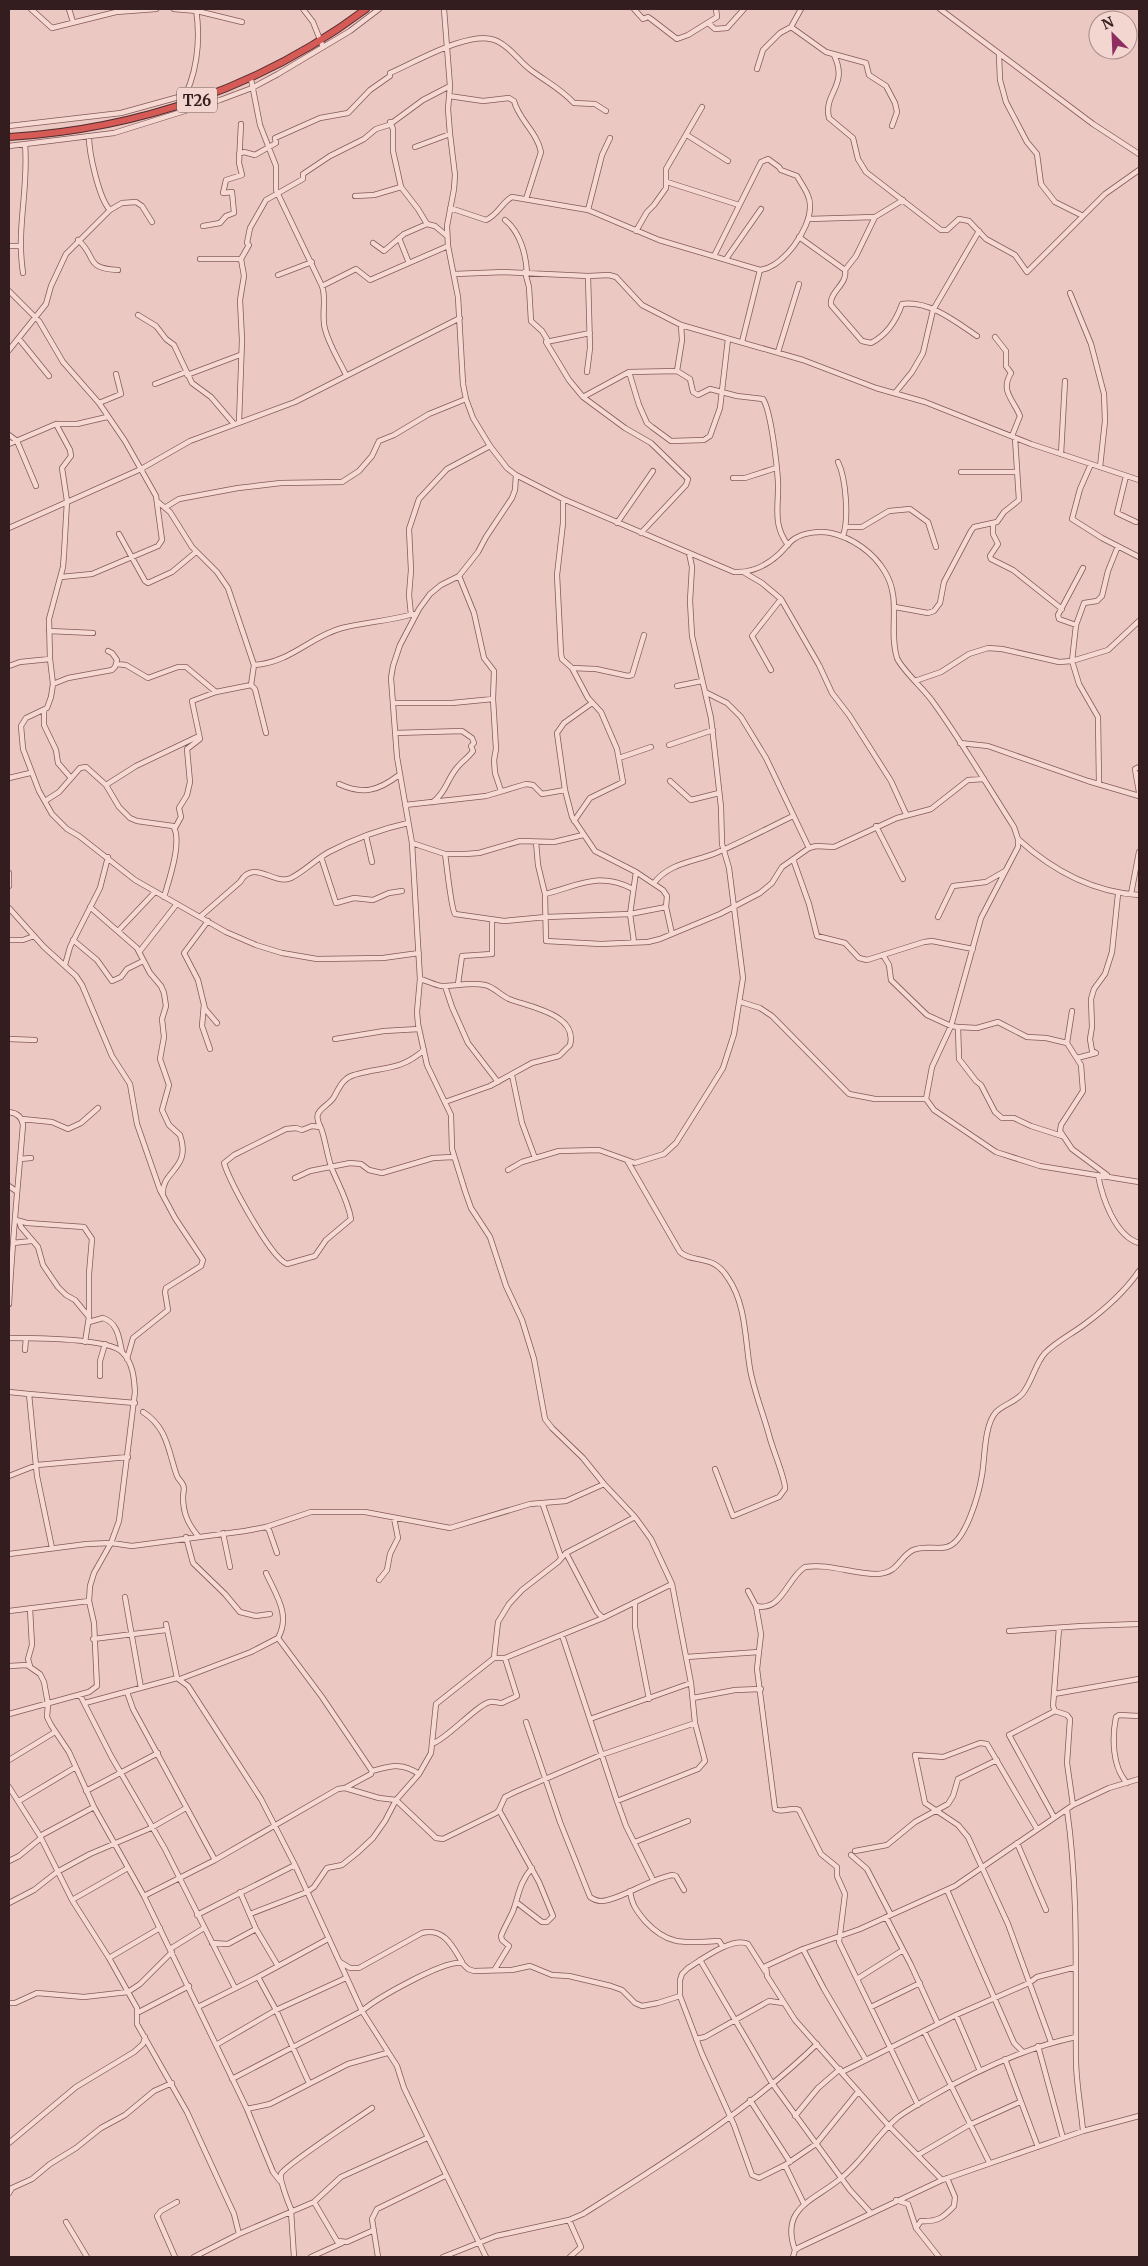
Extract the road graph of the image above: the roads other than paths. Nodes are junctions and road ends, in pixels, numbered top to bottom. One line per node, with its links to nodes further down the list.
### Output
1 (30, 9): 15 (street)
2 (69, 9): 15 (street)
3 (156, 9): 15 (street)
4 (174, 9): 14 (street)
5 (303, 9): 19 (street)
6 (366, 9): 19 (highway, T26)
7 (379, 9): 21 (street)
8 (444, 9): 20 (street)
9 (634, 9): 17 (street)
10 (716, 9): 17 (street)
11 (744, 9): 17 (street)
12 (801, 9): 18 (street)
13 (940, 9): 22 (street)
14 (196, 10): 16 (street); 28 (street)
15 (73, 22)
16 (242, 22)
17 (708, 23)
18 (791, 27): 23 (street); 24 (street)
19 (321, 40): 21 (street); 25 (highway, T26)
20 (446, 46): 26 (street); 32 (street); 45 (street)
21 (323, 47): 27 (street)
22 (999, 54): 47 (street); 63 (street)
23 (834, 55): 36 (street); 57 (street)
24 (757, 69)
25 (250, 79): 27 (street); 30 (highway, T26)
26 (450, 86): 29 (street); 33 (street)
27 (252, 88): 40 (street); 45 (street)
28 (186, 95): 30 (street); 35 (street)
29 (450, 96): 37 (street); 56 (street)
30 (180, 106): 39 (highway, T26)
31 (702, 107): 38 (street)
32 (606, 111)
33 (390, 122): 53 (street); 54 (street)
34 (241, 124): 48 (street)
35 (9, 126)
36 (892, 126)
37 (450, 134): 46 (street); 59 (street)
38 (687, 135): 50 (street); 52 (street)
39 (9, 136)
40 (89, 138): 42 (street); 61 (street)
41 (610, 138): 62 (street)
42 (25, 144): 44 (street); 78 (street)
43 (1139, 144): 47 (street)
44 (9, 146)
45 (269, 147): 48 (street); 54 (street)
46 (415, 147)
47 (1134, 150): 49 (street)
48 (239, 154): 69 (street)
49 (1139, 154)
50 (728, 161)
51 (1139, 170): 63 (street)
52 (667, 182): 58 (street); 70 (street)
53 (401, 187): 55 (street); 68 (street)
54 (278, 195): 81 (street); 84 (street)
55 (355, 196)
56 (526, 199): 59 (street); 62 (street)
57 (903, 200): 64 (street); 71 (street)
58 (739, 205): 65 (street); 80 (street)
59 (450, 208): 72 (street)
60 (762, 209): 82 (street)
61 (110, 210): 67 (street); 75 (street)
62 (588, 210): 70 (street)
63 (1082, 216): 71 (street)
64 (875, 217): 65 (street); 88 (street)
65 (808, 218): 73 (street)
66 (505, 220): 89 (street)
67 (152, 222)
68 (426, 224): 72 (street); 74 (street)
69 (203, 226)
70 (636, 231): 80 (street)
71 (979, 231): 98 (street)
72 (447, 236): 79 (street)
73 (799, 237): 87 (street); 88 (street)
74 (399, 238): 76 (street); 85 (street)
75 (78, 240): 86 (street); 100 (street)
76 (374, 243)
77 (9, 246): 78 (street)
78 (20, 246): 90 (street)
79 (448, 246): 85 (street); 91 (street)
80 (714, 256): 82 (street)
81 (241, 259): 83 (street); 112 (street)
82 (726, 259): 87 (street)
83 (200, 260)
84 (312, 262): 92 (street); 95 (street)
85 (409, 263): 95 (street)
86 (118, 270)
87 (760, 270): 109 (street)
88 (845, 270): 98 (street)
89 (526, 272): 91 (street); 93 (street); 108 (street)
90 (23, 273)
91 (454, 274): 101 (street)
92 (278, 275)
93 (588, 276): 102 (street); 103 (street)
94 (798, 284): 111 (street)
95 (322, 286): 118 (street)
96 (9, 291): 100 (street)
97 (1070, 293): 138 (street)
98 (933, 310): 104 (street); 123 (street)
99 (138, 315): 116 (street)
100 (36, 318): 106 (street); 126 (street)
101 (460, 318): 118 (street); 125 (street)
102 (680, 325): 107 (street); 113 (street)
103 (590, 333): 108 (street); 114 (street)
104 (977, 336)
105 (995, 337): 131 (street)
106 (19, 339): 110 (street); 119 (street)
107 (728, 340): 109 (street); 122 (street)
108 (546, 342): 124 (street)
109 (742, 342): 111 (street)
110 (9, 350)
111 (778, 352): 123 (street)
112 (240, 354): 116 (street); 128 (street)
113 (677, 371): 115 (street); 122 (street)
114 (587, 372)
115 (629, 372): 122 (street); 124 (street)
116 (186, 373): 121 (street); 128 (street)
117 (116, 374): 126 (street)
118 (346, 375): 128 (street)
119 (49, 376)
120 (1065, 381): 135 (street)
121 (155, 384)
122 (723, 392): 139 (street)
123 (895, 393): 131 (street)
124 (583, 397): 158 (street)
125 (466, 399): 134 (street); 152 (street)
126 (99, 404): 127 (street)
127 (107, 417): 129 (street); 140 (street)
128 (236, 423): 140 (street)
129 (56, 424): 132 (street); 150 (street)
130 (9, 435): 132 (street)
131 (1014, 437): 135 (street); 143 (street)
132 (17, 441): 133 (street); 148 (street)
133 (9, 444)
134 (490, 446): 144 (street); 176 (street)
135 (1062, 454): 137 (street)
136 (838, 462): 156 (street)
137 (1092, 464): 138 (street); 162 (street)
138 (1100, 467): 145 (street)
139 (776, 468): 146 (street); 161 (street)
140 (141, 469): 150 (street); 151 (street)
141 (653, 471): 154 (street)
142 (961, 472): 143 (street)
143 (1016, 472): 155 (street)
144 (516, 475): 149 (street); 170 (street)
145 (1126, 476): 147 (street); 153 (street)
146 (733, 478)
147 (1139, 480)
148 (36, 486)
149 (563, 499): 154 (street); 188 (street)
150 (67, 501): 157 (street); 171 (street)
151 (158, 502): 152 (street); 166 (street)
152 (166, 507): 164 (street)
153 (1136, 522)
154 (617, 523): 158 (street)
155 (993, 524): 173 (street); 174 (street)
156 (846, 527): 160 (street); 163 (street)
157 (9, 528)
158 (641, 533): 165 (street)
159 (119, 534): 166 (street)
160 (842, 536): 161 (street); 173 (street)
161 (788, 546): 169 (street)
162 (1118, 546): 167 (street); 178 (street)
163 (936, 547)
164 (196, 552): 166 (street); 186 (street)
165 (689, 553): 169 (street); 190 (street)
166 (133, 556): 171 (street)
167 (1139, 557)
168 (1083, 568): 174 (street)
169 (745, 573): 172 (street)
170 (460, 576): 175 (street); 197 (street)
171 (61, 577): 179 (street)
172 (781, 599): 189 (street); 227 (street)
173 (896, 607): 191 (street)
174 (1062, 609): 178 (street)
175 (417, 612): 176 (street); 198 (street)
176 (411, 615): 186 (street)
177 (1139, 621): 184 (street)
178 (1076, 625): 184 (street)
179 (49, 631): 180 (street); 183 (street)
180 (93, 633)
181 (644, 635): 188 (street)
182 (108, 651): 185 (street)
183 (50, 659): 187 (street); 192 (street)
184 (1072, 661): 191 (street); 216 (street)
185 (116, 664): 192 (street); 195 (street)
186 (254, 665): 193 (street)
187 (9, 666)
188 (572, 668): 199 (street)
189 (770, 670)
190 (702, 681): 194 (street); 196 (street)
191 (915, 681): 205 (street)
192 (53, 684): 200 (street)
193 (251, 685): 195 (street); 202 (street)
194 (677, 686)
195 (216, 692): 204 (street)
196 (705, 692): 201 (street); 228 (street)
197 (492, 699): 198 (street); 220 (street)
198 (392, 703): 203 (street)
199 (592, 703): 208 (street); 219 (street)
200 (44, 710): 210 (street); 213 (street)
201 (713, 730): 206 (street); 222 (street)
202 (266, 733)
203 (395, 734): 211 (street); 225 (street)
204 (200, 736): 218 (street); 232 (street)
205 (960, 743): 214 (street); 216 (street)
206 (669, 745)
207 (651, 747): 208 (street)
208 (619, 758): 229 (street)
209 (1139, 767): 221 (street)
210 (30, 773): 212 (street); 224 (street)
211 (399, 775): 217 (street); 226 (street)
212 (9, 778)
213 (71, 778): 218 (street); 224 (street)
214 (984, 779): 227 (street); 235 (street)
215 (670, 781): 222 (street)
216 (1099, 783): 223 (street)
217 (339, 784)
218 (106, 785): 232 (street)
219 (565, 790): 220 (street); 229 (street)
220 (501, 791): 225 (street)
221 (1139, 792)
222 (719, 793): 239 (street)
223 (1139, 796)
224 (45, 801): 242 (street)
225 (433, 802): 226 (street)
226 (405, 805): 230 (street)
227 (906, 814): 231 (street)
228 (793, 816): 238 (street); 239 (street)
229 (574, 821): 233 (street)
230 (408, 823): 234 (street); 237 (street)
231 (876, 826): 238 (street); 249 (street)
232 (175, 828): 259 (street)
233 (583, 835): 236 (street); 247 (street)
234 (366, 836): 243 (street); 245 (street)
235 (1018, 840): 246 (street); 256 (street)
236 (536, 842): 241 (street); 255 (street)
237 (412, 843): 241 (street); 279 (street)
238 (809, 848): 244 (street)
239 (724, 849): 250 (street); 261 (street)
240 (1139, 852): 257 (street)
241 (445, 854): 270 (street)
242 (108, 858): 253 (street); 262 (street)
243 (321, 858): 254 (street); 266 (street)
244 (794, 859): 261 (street); 280 (street)
245 (372, 862)
246 (1007, 870): 268 (street); 277 (street)
247 (636, 872): 250 (street); 252 (street)
248 (9, 875): 251 (street)
249 (903, 879)
250 (654, 883): 263 (street)
251 (9, 886)
252 (633, 888): 255 (street); 265 (street)
253 (155, 892): 259 (street); 271 (street)
254 (402, 892)
255 (546, 894): 267 (street)
256 (1118, 894): 257 (street); 299 (street)
257 (1131, 894): 258 (street)
258 (1139, 894)
259 (164, 897): 260 (street)
260 (176, 905): 266 (street); 278 (street)
261 (734, 906): 272 (street); 286 (street)
262 (90, 907): 271 (street); 275 (street)
263 (666, 907): 265 (street); 272 (street)
264 (9, 908): 273 (street)
265 (630, 914): 267 (street); 276 (street)
266 (201, 916): 269 (street)
267 (546, 917): 270 (street); 276 (street)
268 (938, 917)
269 (208, 921): 279 (street); 287 (street)
270 (492, 921): 284 (street)
271 (118, 931): 278 (street)
272 (672, 934): 276 (street)
273 (34, 936): 274 (street); 282 (street)
274 (9, 940)
275 (73, 940): 281 (street); 282 (street)
276 (634, 942)
277 (973, 949): 280 (street); 290 (street)
278 (140, 951): 281 (street)
279 (419, 953): 283 (street)
280 (883, 955): 290 (street)
281 (143, 961): 322 (street)
282 (65, 965): 322 (street)
283 (420, 979): 285 (street); 292 (street)
284 (458, 984): 285 (street); 300 (street)
285 (445, 986): 301 (street)
286 (741, 1002): 302 (street); 313 (street)
287 (204, 1004): 289 (street); 297 (street)
288 (1072, 1012): 296 (street)
289 (217, 1023)
290 (950, 1026): 291 (street); 302 (street)
291 (958, 1027): 296 (street); 308 (street)
292 (419, 1029): 294 (street); 298 (street)
293 (9, 1039): 295 (street)
294 (335, 1039)
295 (35, 1040)
296 (1067, 1043): 299 (street)
297 (210, 1049)
298 (424, 1050): 303 (street); 307 (street)
299 (1077, 1058): 308 (street)
300 (512, 1075): 301 (street); 311 (street)
301 (498, 1082): 303 (street)
302 (926, 1099): 316 (street)
303 (445, 1102): 309 (street)
304 (98, 1108): 306 (street)
305 (9, 1112): 306 (street)
306 (22, 1119): 312 (street)
307 (320, 1127): 314 (street); 314 (street)
308 (1062, 1136): 317 (street)
309 (453, 1157): 314 (street); 347 (street)
310 (31, 1158): 312 (street)
311 (535, 1158): 313 (street); 315 (street)
312 (20, 1159): 321 (street)
313 (628, 1162): 345 (street)
314 (331, 1167): 318 (street)
315 (508, 1170)
316 (1098, 1175): 317 (street); 326 (street)
317 (1107, 1176): 319 (street)
318 (295, 1178)
319 (1139, 1182)
320 (9, 1186): 321 (street)
321 (16, 1190): 323 (street)
322 (164, 1198): 337 (street)
323 (17, 1221): 324 (street); 325 (street); 330 (street)
324 (32, 1240): 325 (street); 330 (street)
325 (13, 1243): 327 (street)
326 (1139, 1243)
327 (10, 1258): 329 (street)
328 (1139, 1271): 368 (street)
329 (9, 1304)
330 (89, 1319): 333 (street); 336 (street)
331 (9, 1338): 332 (street)
332 (26, 1338): 333 (street); 335 (street)
333 (85, 1342): 334 (street)
334 (105, 1344): 336 (street); 338 (street)
335 (25, 1350)
336 (122, 1352): 337 (street)
337 (127, 1360): 341 (street)
338 (100, 1376)
339 (9, 1392): 340 (street)
340 (29, 1394): 341 (street); 344 (street)
341 (135, 1402): 343 (street)
342 (143, 1412): 353 (street)
343 (128, 1457): 344 (street); 355 (street)
344 (37, 1465): 346 (street); 356 (street)
345 (715, 1469)
346 (9, 1476)
347 (604, 1484): 348 (street); 350 (street)
348 (542, 1504): 349 (street); 359 (street)
349 (394, 1518): 351 (street); 362 (street)
350 (635, 1518): 359 (street); 363 (street)
351 (266, 1527): 352 (street); 357 (street)
352 (223, 1533): 353 (street); 360 (street)
353 (198, 1536): 354 (street)
354 (186, 1537): 355 (street); 371 (street)
355 (111, 1543): 356 (street); 366 (street)
356 (52, 1548): 358 (street)
357 (277, 1553)
358 (9, 1554)
359 (564, 1555): 372 (street); 384 (street)
360 (230, 1567)
361 (266, 1573): 380 (street)
362 (379, 1580)
363 (672, 1584): 367 (street); 383 (street)
364 (748, 1591): 368 (street)
365 (125, 1597): 378 (street)
366 (89, 1601): 369 (street); 381 (street)
367 (635, 1602): 372 (street); 397 (street)
368 (756, 1606): 382 (street)
369 (30, 1609): 370 (street); 387 (street)
370 (9, 1611)
371 (270, 1614)
372 (603, 1618): 379 (street)
373 (166, 1624): 376 (street)
374 (1139, 1624): 375 (street)
375 (1059, 1628): 377 (street); 394 (street)
376 (166, 1630): 378 (street); 388 (street)
377 (1009, 1631)
378 (131, 1634): 381 (street); 391 (street)
379 (562, 1635): 385 (street); 403 (street)
380 (278, 1638): 388 (street); 413 (street)
381 (93, 1639): 395 (street)
382 (759, 1652): 383 (street); 392 (street)
383 (686, 1657): 390 (street)
384 (494, 1658): 385 (street); 407 (street)
385 (505, 1658): 407 (street)
386 (9, 1666): 387 (street)
387 (30, 1666): 399 (street)
388 (178, 1678): 391 (street); 433 (street)
389 (1139, 1680): 394 (street)
390 (691, 1683): 396 (street); 397 (street)
391 (141, 1688): 393 (street)
392 (761, 1689): 396 (street); 465 (street)
393 (126, 1692): 398 (street); 408 (street)
394 (1054, 1694): 400 (street)
395 (80, 1695): 398 (street); 399 (street)
396 (692, 1698): 405 (street)
397 (649, 1699): 403 (street)
398 (85, 1703): 414 (street)
399 (48, 1704): 401 (street); 406 (street)
400 (1055, 1711): 425 (street); 431 (street)
401 (9, 1714)
402 (1139, 1716): 418 (street)
403 (590, 1719): 409 (street)
404 (526, 1722): 416 (street)
405 (695, 1723): 409 (street); 424 (street)
406 (55, 1732): 410 (street); 412 (street)
407 (434, 1742): 415 (street)
408 (158, 1752): 414 (street); 427 (street)
409 (601, 1755): 416 (street); 424 (street)
410 (9, 1760)
411 (997, 1760): 429 (street); 429 (street); 435 (street)
412 (76, 1768): 421 (street); 423 (street)
413 (372, 1771): 415 (street); 420 (street)
414 (120, 1772): 421 (street); 434 (street)
415 (419, 1774): 422 (street)
416 (546, 1778): 428 (street); 451 (street)
417 (1139, 1779): 418 (street)
418 (1127, 1783): 425 (street)
419 (9, 1787): 423 (street)
420 (345, 1788): 422 (street); 433 (street)
421 (86, 1792): 426 (street)
422 (396, 1800): 428 (street); 453 (street)
423 (19, 1801): 436 (street)
424 (617, 1801): 437 (street)
425 (1073, 1806): 430 (street)
426 (94, 1807): 436 (street); 438 (street)
427 (186, 1808): 434 (street); 440 (street)
428 (499, 1810): 445 (street)
429 (935, 1810): 443 (street); 461 (street)
430 (1067, 1810): 431 (street); 477 (street)
431 (1054, 1816): 435 (street)
432 (688, 1821): 437 (street)
433 (274, 1826): 440 (street); 442 (street)
434 (152, 1828): 438 (street); 447 (street)
435 (1036, 1829): 439 (street)
436 (41, 1837): 441 (street); 446 (street)
437 (635, 1842): 448 (street)
438 (114, 1843): 444 (street); 446 (street)
439 (1017, 1843): 443 (street); 458 (street)
440 (215, 1860): 447 (street)
441 (9, 1861)
442 (295, 1865): 452 (street); 453 (street)
443 (983, 1866): 450 (street); 484 (street)
444 (128, 1868): 454 (street); 456 (street)
445 (532, 1868): 457 (street); 457 (street)
446 (58, 1872): 455 (street); 456 (street)
447 (179, 1877): 454 (street); 460 (street)
448 (653, 1880): 449 (street); 451 (street)
449 (684, 1890)
450 (947, 1890): 461 (street); 489 (street)
451 (630, 1891): 468 (street)
452 (240, 1892): 459 (street); 460 (street)
453 (307, 1892): 459 (street); 466 (street)
454 (144, 1896): 462 (street)
455 (10, 1900)
456 (72, 1900): 472 (street)
457 (516, 1902): 478 (street)
458 (1046, 1910)
459 (250, 1914): 464 (street)
460 (198, 1915): 463 (street)
461 (889, 1916): 465 (street); 470 (street)
462 (160, 1928): 471 (street); 472 (street)
463 (204, 1928): 467 (street); 471 (street)
464 (256, 1929): 467 (street); 476 (street)
465 (839, 1936): 469 (street); 482 (street)
466 (328, 1939): 474 (street); 476 (street)
467 (212, 1943): 486 (street)
468 (723, 1947): 473 (street); 479 (street)
469 (803, 1949): 479 (street); 515 (street)
470 (903, 1950): 482 (street); 483 (street)
471 (171, 1951): 485 (street); 487 (street)
472 (109, 1958): 487 (street)
473 (700, 1960): 488 (street); 498 (street)
474 (340, 1962): 475 (street); 481 (street)
475 (462, 1963): 478 (street); 495 (street)
476 (278, 1966): 480 (street)
477 (1076, 1967): 484 (street); 502 (street)
478 (495, 1969): 488 (street)
479 (765, 1971): 491 (street)
480 (258, 1977): 486 (street); 494 (street)
481 (346, 1978): 494 (street); 495 (street)
482 (857, 1979): 493 (street)
483 (920, 1983): 493 (street); 499 (street)
484 (1029, 1983): 489 (street); 504 (street)
485 (189, 1986): 492 (street); 496 (street)
486 (235, 1988): 492 (street)
487 (128, 1992): 490 (street); 496 (street)
488 (680, 1996): 503 (street)
489 (995, 1998): 497 (street); 513 (street)
490 (9, 2003)
491 (783, 2003): 498 (street); 505 (street)
492 (198, 2007): 506 (street)
493 (871, 2007): 511 (street)
494 (276, 2010): 506 (street); 510 (street)
495 (362, 2011): 510 (street); 512 (street)
496 (137, 2013): 501 (street)
497 (956, 2015): 499 (street); 517 (street)
498 (735, 2020): 503 (street); 519 (street)
499 (938, 2024): 500 (street)
500 (924, 2031): 511 (street); 522 (street)
501 (145, 2037): 508 (street); 509 (street)
502 (1076, 2037): 504 (street); 534 (street)
503 (696, 2039): 529 (street)
504 (1051, 2042): 507 (street)
505 (817, 2044): 516 (street); 519 (street)
506 (216, 2045): 518 (street)
507 (1038, 2046): 513 (street); 536 (street)
508 (140, 2047): 509 (street); 537 (street)
509 (151, 2047): 520 (street)
510 (291, 2047): 518 (street); 521 (street)
511 (890, 2047): 515 (street); 526 (street)
512 (388, 2052): 521 (street); 535 (street)
513 (1023, 2052): 514 (street)
514 (1005, 2059): 517 (street); 525 (street)
515 (866, 2060): 516 (street)
516 (841, 2070): 523 (street); 530 (street)
517 (980, 2071): 522 (street)
518 (232, 2079): 528 (street)
519 (772, 2082): 524 (street); 530 (street)
520 (172, 2083): 547 (street); 558 (street)
521 (309, 2083): 528 (street)
522 (950, 2086): 526 (street); 532 (street)
523 (858, 2092): 533 (street); 538 (street)
524 (750, 2100): 529 (street); 542 (street)
525 (1020, 2102): 532 (street); 539 (street)
526 (918, 2105): 533 (street)
527 (372, 2108): 546 (street)
528 (247, 2109): 546 (street)
529 (729, 2116): 542 (street); 554 (street)
530 (795, 2116): 538 (street)
531 (1139, 2116): 534 (street)
532 (969, 2125): 540 (street); 541 (street)
533 (889, 2126): 540 (street); 544 (street)
534 (1083, 2131): 536 (street)
535 (427, 2138): 543 (street); 550 (street)
536 (1063, 2138): 539 (street)
537 (9, 2143)
538 (816, 2144): 542 (street); 544 (street)
539 (1038, 2147): 541 (street)
540 (918, 2155): 545 (street)
541 (989, 2162): 545 (street)
542 (788, 2164): 551 (street)
543 (445, 2176): 557 (street); 559 (street)
544 (842, 2178): 551 (street); 553 (street)
545 (944, 2179): 548 (street); 556 (street)
546 (280, 2181): 552 (street)
547 (9, 2193)
548 (896, 2200): 553 (street); 556 (street)
549 (177, 2202): 563 (street)
550 (314, 2202): 552 (street); 560 (street)
551 (804, 2204): 561 (street)
552 (292, 2211): 558 (street); 565 (street)
553 (870, 2212): 561 (street)
554 (569, 2220): 559 (street); 570 (street)
555 (66, 2222): 562 (street)
556 (916, 2228): 572 (street)
557 (374, 2230): 560 (street); 567 (street)
558 (239, 2234): 564 (street)
559 (479, 2241): 568 (street); 569 (street)
560 (343, 2243): 566 (street)
561 (795, 2250): 571 (street)
562 (87, 2257)
563 (175, 2257)
564 (194, 2257)
565 (294, 2257)
566 (311, 2257)
567 (378, 2257)
568 (443, 2257)
569 (486, 2257)
570 (570, 2257)
571 (793, 2257)
572 (938, 2257)

